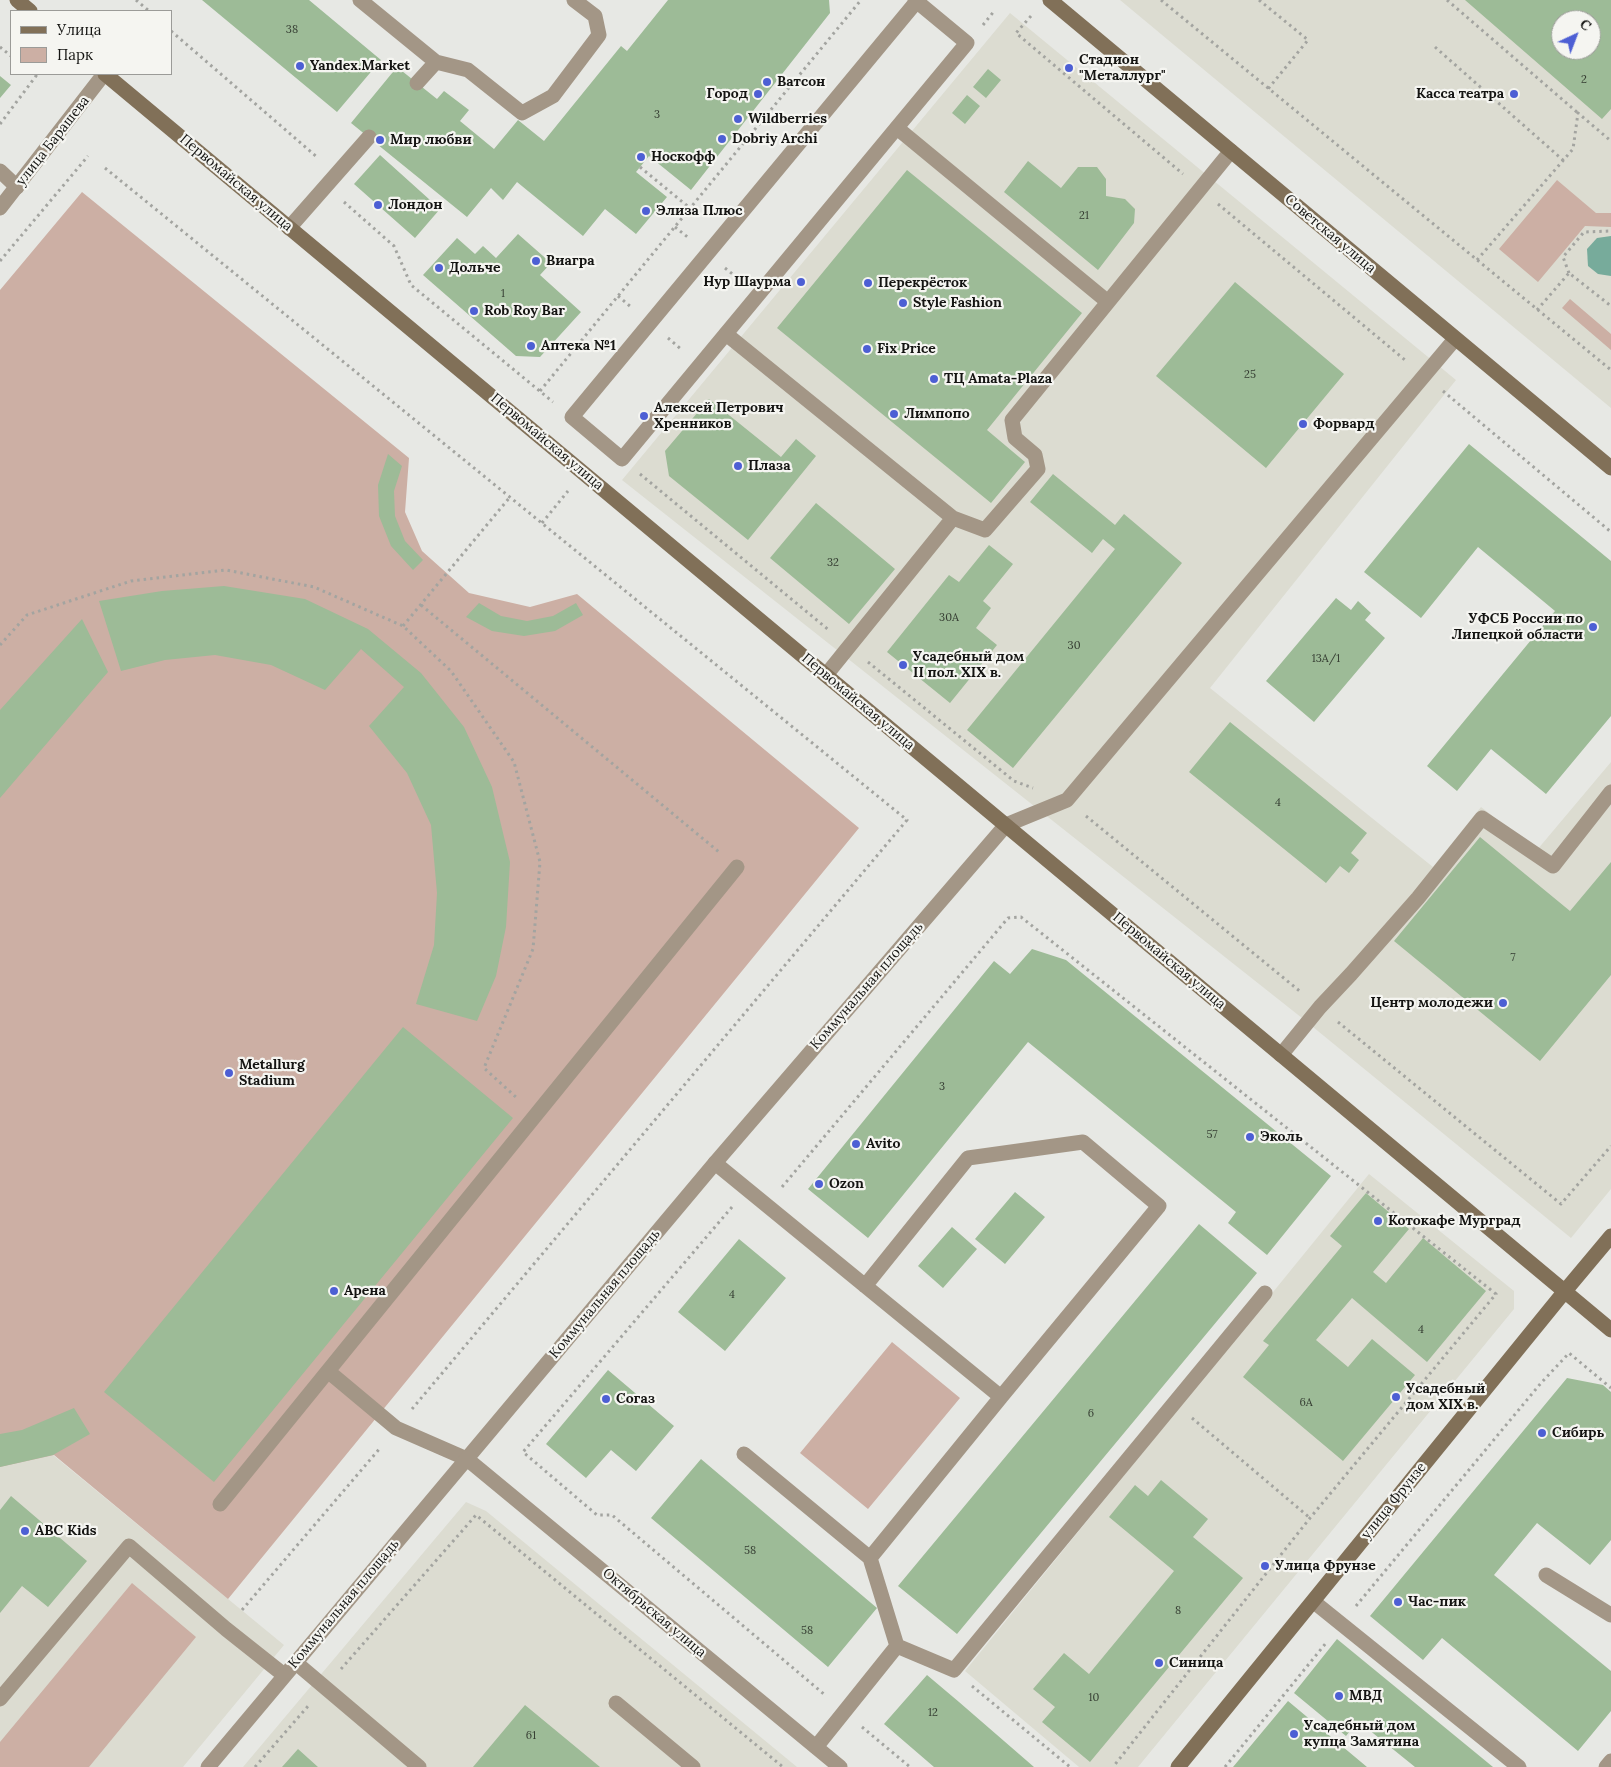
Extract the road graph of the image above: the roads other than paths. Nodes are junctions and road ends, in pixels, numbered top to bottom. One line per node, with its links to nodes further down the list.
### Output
1 (17, 0): 6 (main road)
2 (360, 0): 7 (street)
3 (574, 0): 7 (street)
4 (1050, 0): 13 (main road, Советская улица)
5 (916, 1): 11 (street); 19 (street)
6 (29, 10)
7 (436, 62): 10 (street)
8 (104, 75): 15 (street, улица Барашева)
9 (106, 75): 17 (main road, Первомайская улица)
10 (417, 83)
11 (897, 128): 18 (street); 19 (street)
12 (369, 137): 17 (street)
13 (1231, 151): 18 (street); 20 (main road, Советская улица)
14 (0, 170): 15 (street)
15 (17, 187): 16 (street, улица Барашева)
16 (0, 208)
17 (289, 228): 23 (main road, Первомайская улица)
18 (1108, 302): 22 (street)
19 (726, 334): 22 (street)
20 (1455, 339): 21 (main road, Советская улица); 25 (street)
21 (1611, 468)
22 (953, 518): 23 (street)
23 (826, 675): 25 (main road, Первомайская улица)
24 (1611, 792): 27 (street)
25 (1006, 825): 27 (main road, Первомайская улица); 28 (street, Коммунальная площадь)
26 (737, 867): 34 (street)
27 (1282, 1055): 31 (main road, Первомайская улица)
28 (714, 1163): 30 (street); 37 (street, Коммунальная площадь)
29 (1611, 1236): 31 (main road, улица Фрунзе)
30 (865, 1286): 35 (street); 35 (street)
31 (1565, 1291): 33 (main road, Первомайская улица); 41 (main road, улица Фрунзе)
32 (1266, 1293): 43 (street)
33 (1611, 1330)
34 (329, 1372): 37 (street, Октябрьская улица); 38 (street)
35 (1001, 1396): 39 (street)
36 (744, 1454): 39 (street)
37 (468, 1459): 44 (street, Коммунальная площадь); 48 (street, Октябрьская улица)
38 (220, 1504)
39 (870, 1558): 43 (street)
40 (1546, 1575): 42 (street)
41 (1314, 1602): 54 (main road, улица Фрунзе); 55 (street)
42 (1611, 1615)
43 (897, 1646): 48 (street)
44 (295, 1662): 45 (street, Коммунальная площадь); 51 (street)
45 (284, 1676): 46 (street); 50 (street, Коммунальная площадь)
46 (0, 1699)
47 (616, 1703): 52 (street)
48 (816, 1747): 53 (street, Октябрьская улица)
49 (1611, 1760): 56 (street)
50 (208, 1767)
51 (419, 1767)
52 (693, 1767)
53 (840, 1767)
54 (1178, 1767)
55 (1519, 1767)
56 (1606, 1767)

